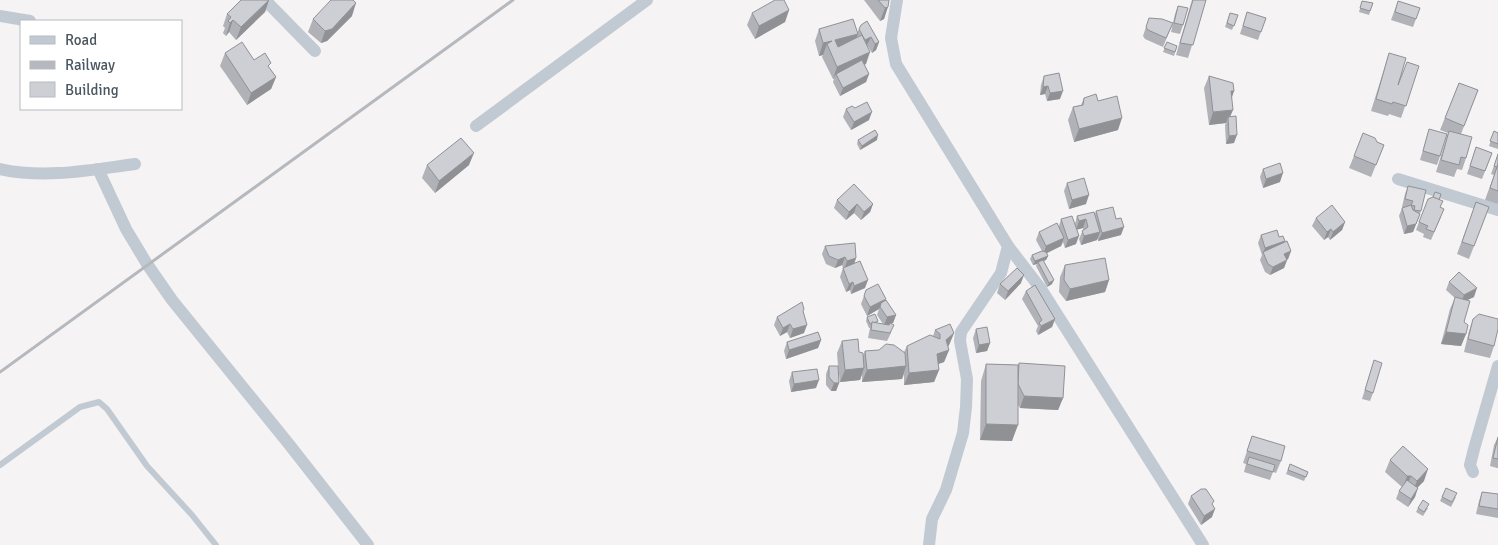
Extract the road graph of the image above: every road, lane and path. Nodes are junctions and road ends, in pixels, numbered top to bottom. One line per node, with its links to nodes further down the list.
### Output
1 (266, 0): 6 (street)
2 (647, 0): 7 (street)
3 (897, 0): 13 (street)
4 (0, 16): 5 (street)
5 (24, 20)
6 (316, 51)
7 (476, 126)
8 (135, 164): 10 (street)
9 (0, 169): 10 (street)
10 (98, 169): 18 (street)
11 (1398, 179): 12 (street)
12 (1498, 210)
13 (1008, 246): 19 (street); 20 (street)
14 (1498, 366): 16 (street)
15 (0, 465): 17 (lane)
16 (1473, 472)
17 (216, 545)
18 (368, 545)
19 (929, 545)
20 (1203, 545)

